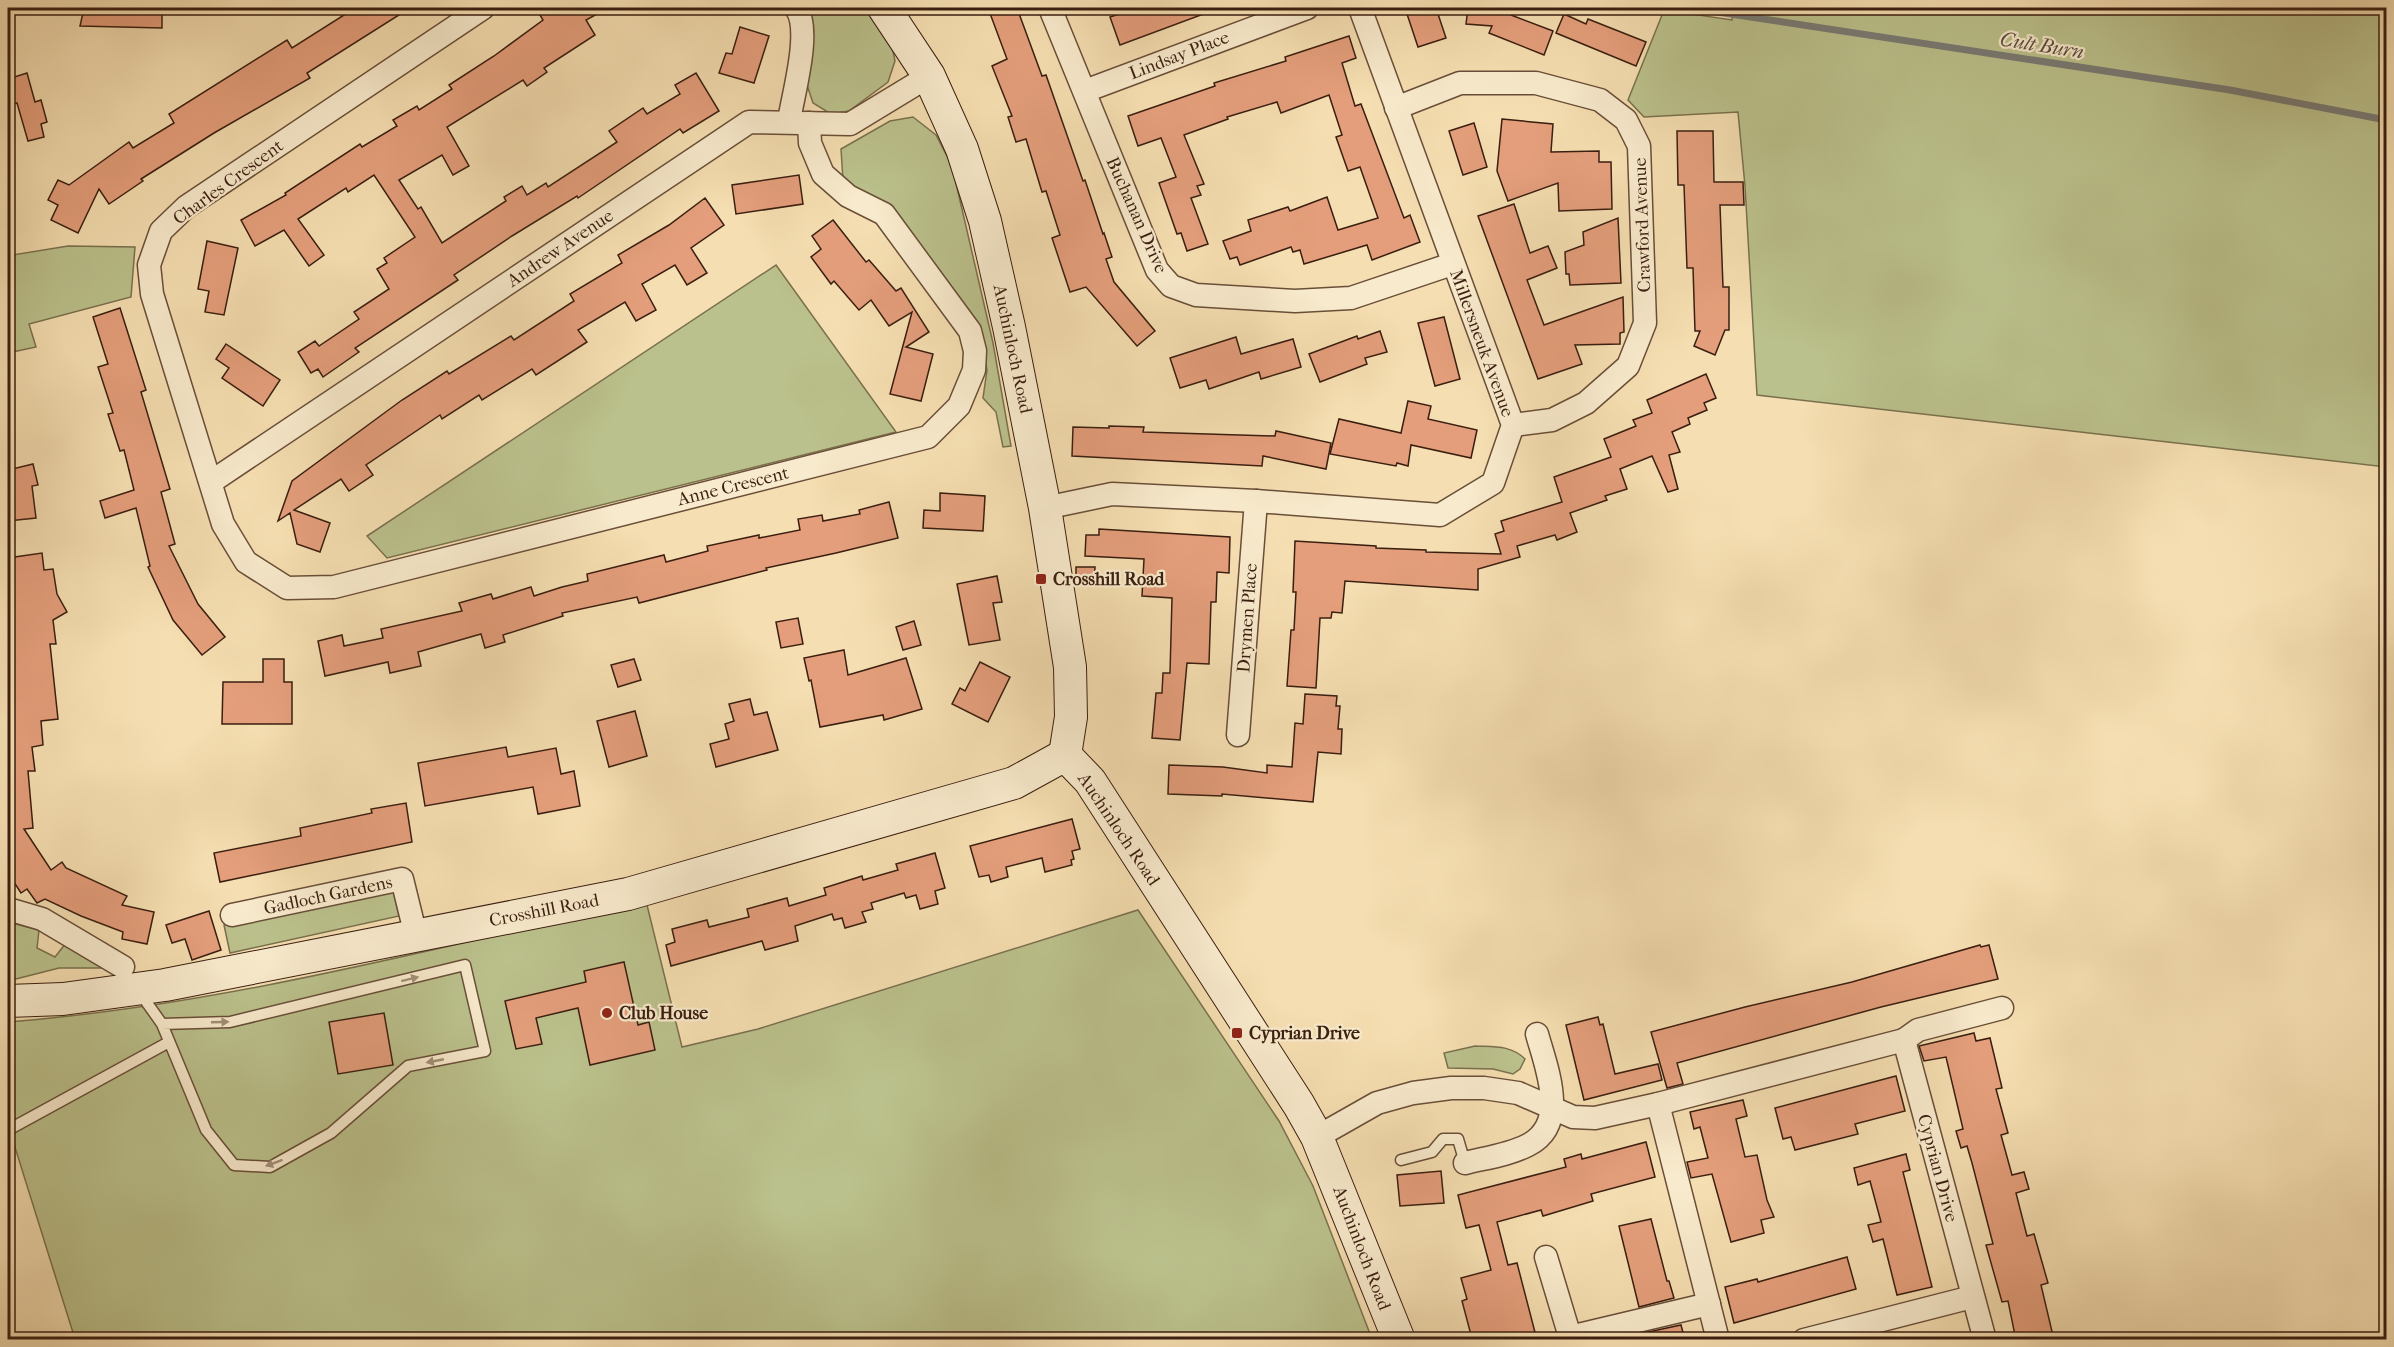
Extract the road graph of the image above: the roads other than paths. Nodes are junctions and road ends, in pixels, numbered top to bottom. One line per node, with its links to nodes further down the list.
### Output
1 (483, 8): 13 (street, Charles Crescent)
2 (796, 8): 10 (street)
3 (884, 8): 7 (main road, Auchinloch Road)
4 (1050, 8): 8 (street, Buchanan Drive)
5 (1307, 8): 8 (street, Lindsay Place)
6 (1360, 8): 9 (street, Millersneuk Avenue)
7 (928, 76): 10 (street, Andrew Avenue); 15 (main road, Auchinloch Road)
8 (1085, 91): 11 (street, Buchanan Drive)
9 (1396, 108): 11 (street, Millersneuk Avenue); 12 (street, Crawford Avenue)
10 (799, 122): 13 (street, Andrew Avenue); 13 (street, Anne Crescent)
11 (1452, 264): 12 (street, Millersneuk Avenue)
12 (1513, 425): 14 (street, Millersneuk Avenue)
13 (211, 482)
14 (1256, 501): 15 (street, Millersneuk Avenue); 16 (street, Drymen Place)
15 (1045, 508): 17 (main road, Auchinloch Road)
16 (1238, 735)
17 (1065, 755): 20 (main road, Crosshill Road); 31 (main road, Auchinloch Road)
18 (8, 909): 21 (street)
19 (232, 915): 20 (street, Gadloch Gardens)
20 (416, 936): 21 (main road, Crosshill Road)
21 (130, 978): 22 (main road, Crosshill Road); 24 (lane)
22 (8, 1001)
23 (2002, 1008): 26 (street)
24 (162, 1024): 27 (lane); 27 (lane, one-way to 27)
25 (1537, 1034): 29 (street)
26 (1905, 1040): 28 (street); 35 (street, Cyprian Drive)
27 (169, 1042): 30 (lane)
28 (1658, 1104): 29 (street); 36 (street)
29 (1552, 1109): 31 (street); 33 (street)
30 (8, 1130)
31 (1317, 1137): 38 (main road, Auchinloch Road)
32 (1401, 1160): 33 (lane)
33 (1465, 1163)
34 (1546, 1257): 37 (street)
35 (1972, 1297): 40 (street); 41 (street, Cyprian Drive)
36 (1709, 1304): 37 (street); 39 (street)
37 (1571, 1338)
38 (1398, 1340)
39 (1718, 1340)
40 (1804, 1340)
41 (1985, 1340)

